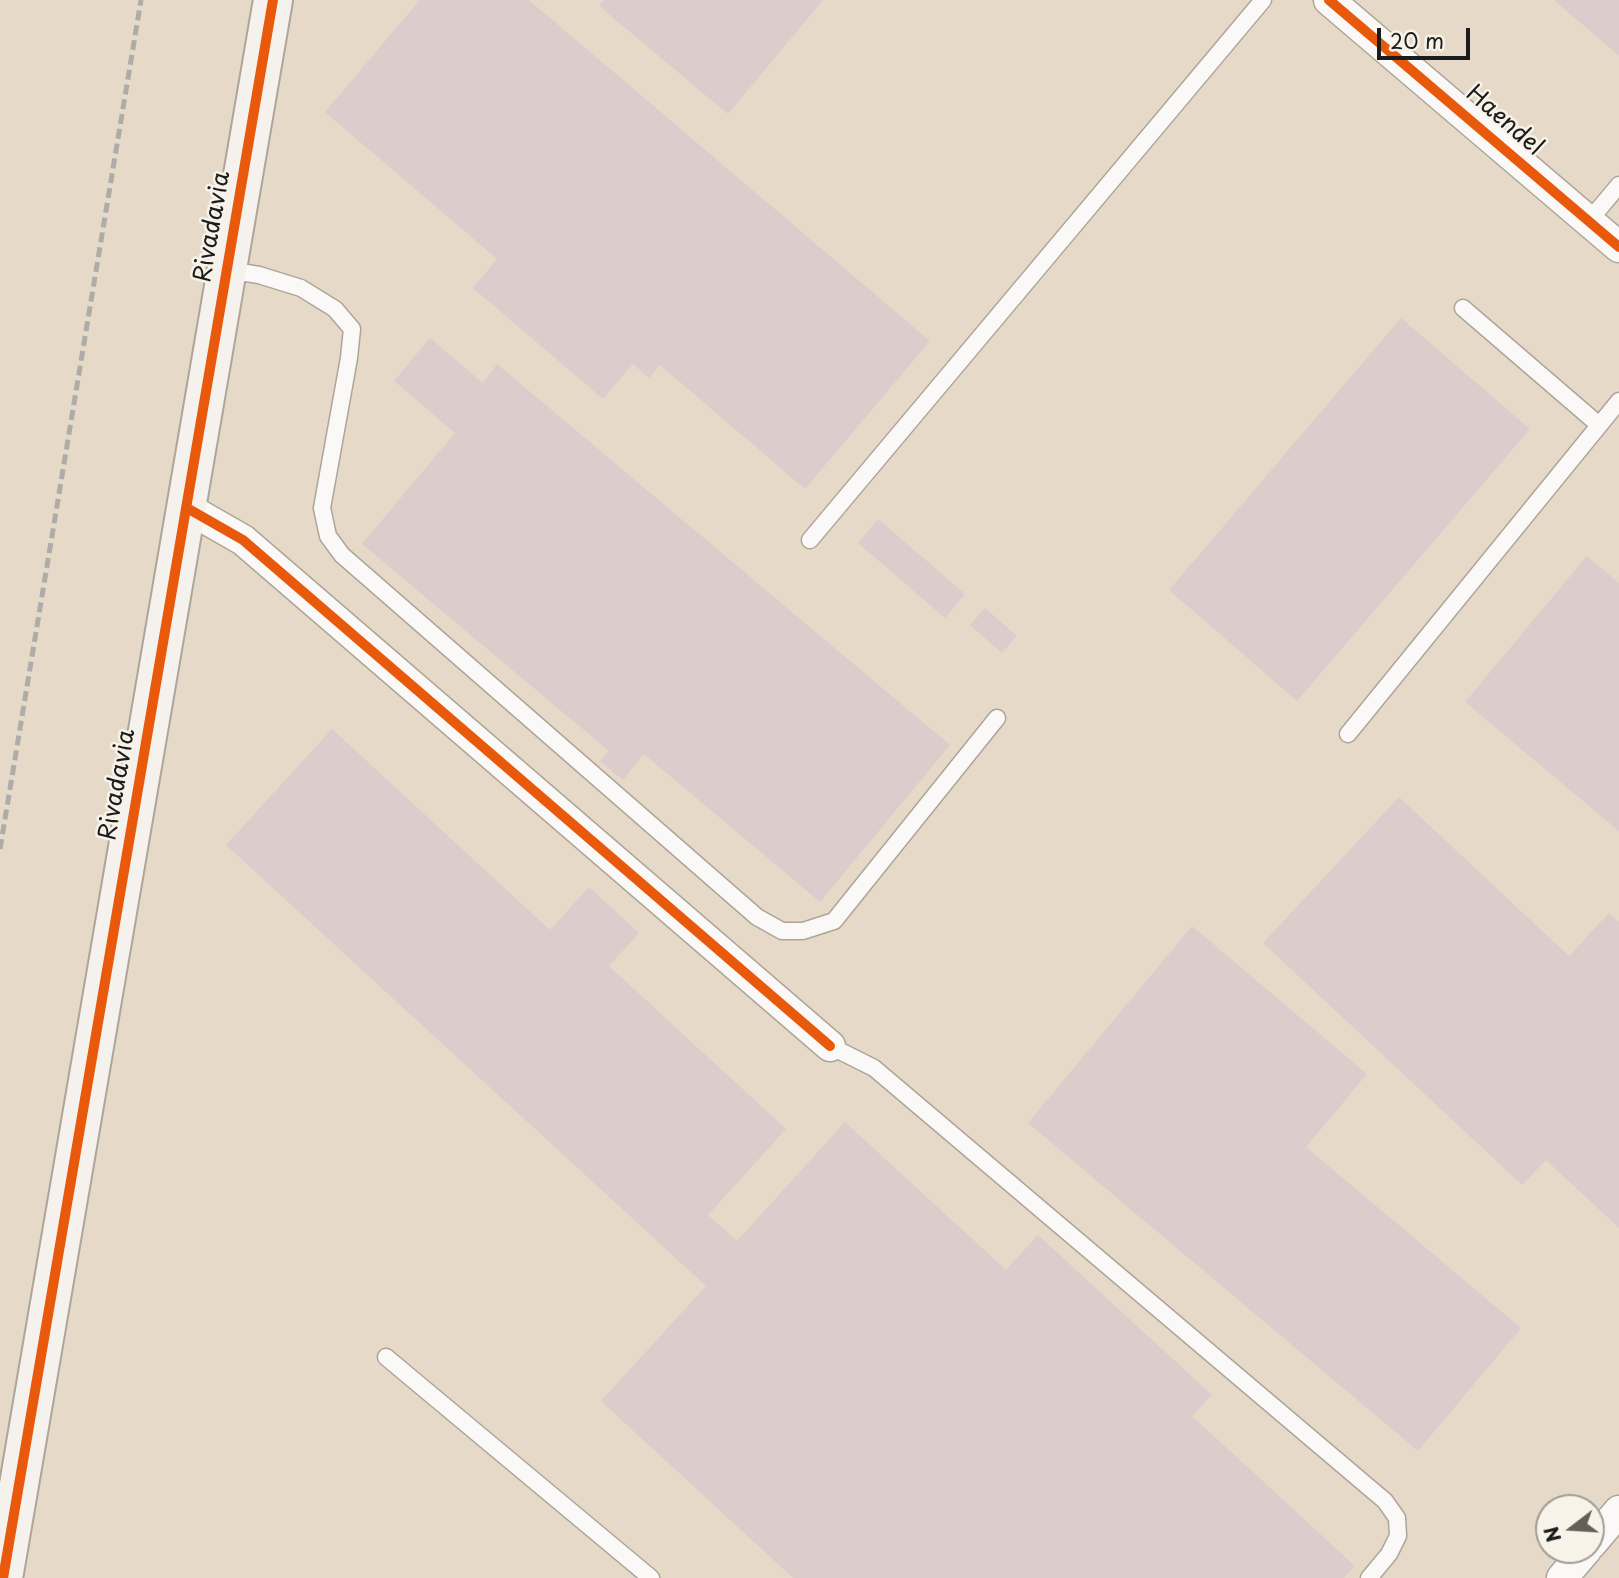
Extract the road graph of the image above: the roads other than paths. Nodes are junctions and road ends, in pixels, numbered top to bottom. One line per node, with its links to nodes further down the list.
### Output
1 (273, 0): 7 (street, Rivadavia)
2 (1263, 0): 12 (lane)
3 (1329, 0): 5 (street, Haendel)
4 (1619, 185): 5 (lane)
5 (1588, 222): 6 (street, Haendel)
6 (1619, 247)
7 (227, 270): 11 (street, Rivadavia); 13 (lane)
8 (1463, 308): 10 (lane)
9 (1619, 401): 10 (lane)
10 (1599, 425): 14 (lane)
11 (187, 508): 15 (street); 20 (street, Rivadavia)
12 (810, 540)
13 (997, 718)
14 (1348, 733)
15 (830, 1046): 22 (lane)
16 (386, 1357): 21 (lane)
17 (1619, 1511): 18 (street)
18 (1605, 1528)
19 (1574, 1564): 23 (street)
20 (3, 1578)
21 (651, 1578)
22 (1368, 1578)
23 (1562, 1578)

